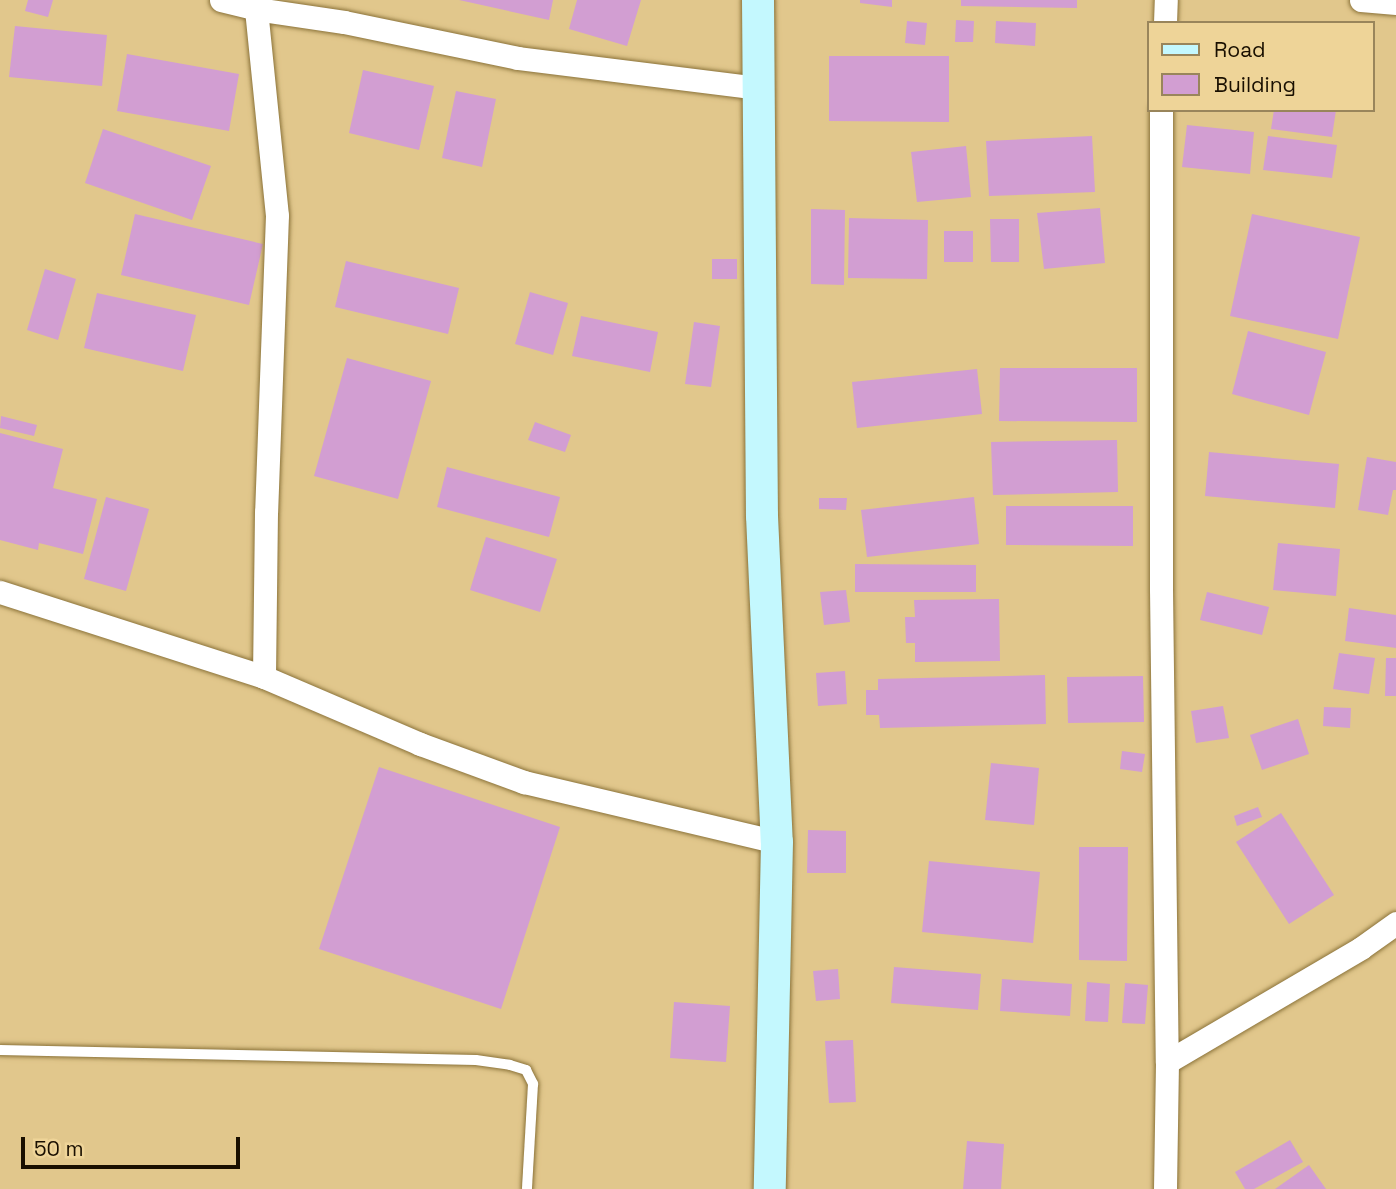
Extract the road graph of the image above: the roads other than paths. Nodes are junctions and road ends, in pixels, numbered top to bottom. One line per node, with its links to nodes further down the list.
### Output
1 (221, 0): 6 (street)
2 (758, 0): 8 (street)
3 (1166, 0): 7 (street)
4 (1361, 0): 5 (street)
5 (1396, 3)
6 (256, 9): 8 (street); 11 (street)
7 (1165, 21)
8 (758, 88): 12 (street)
9 (1161, 112): 15 (street)
10 (0, 592): 11 (street)
11 (264, 677): 12 (street)
12 (777, 842): 17 (street)
13 (1396, 923): 15 (street)
14 (0, 1050): 16 (lane)
15 (1167, 1062): 18 (street)
16 (527, 1189)
17 (771, 1189)
18 (1165, 1189)

